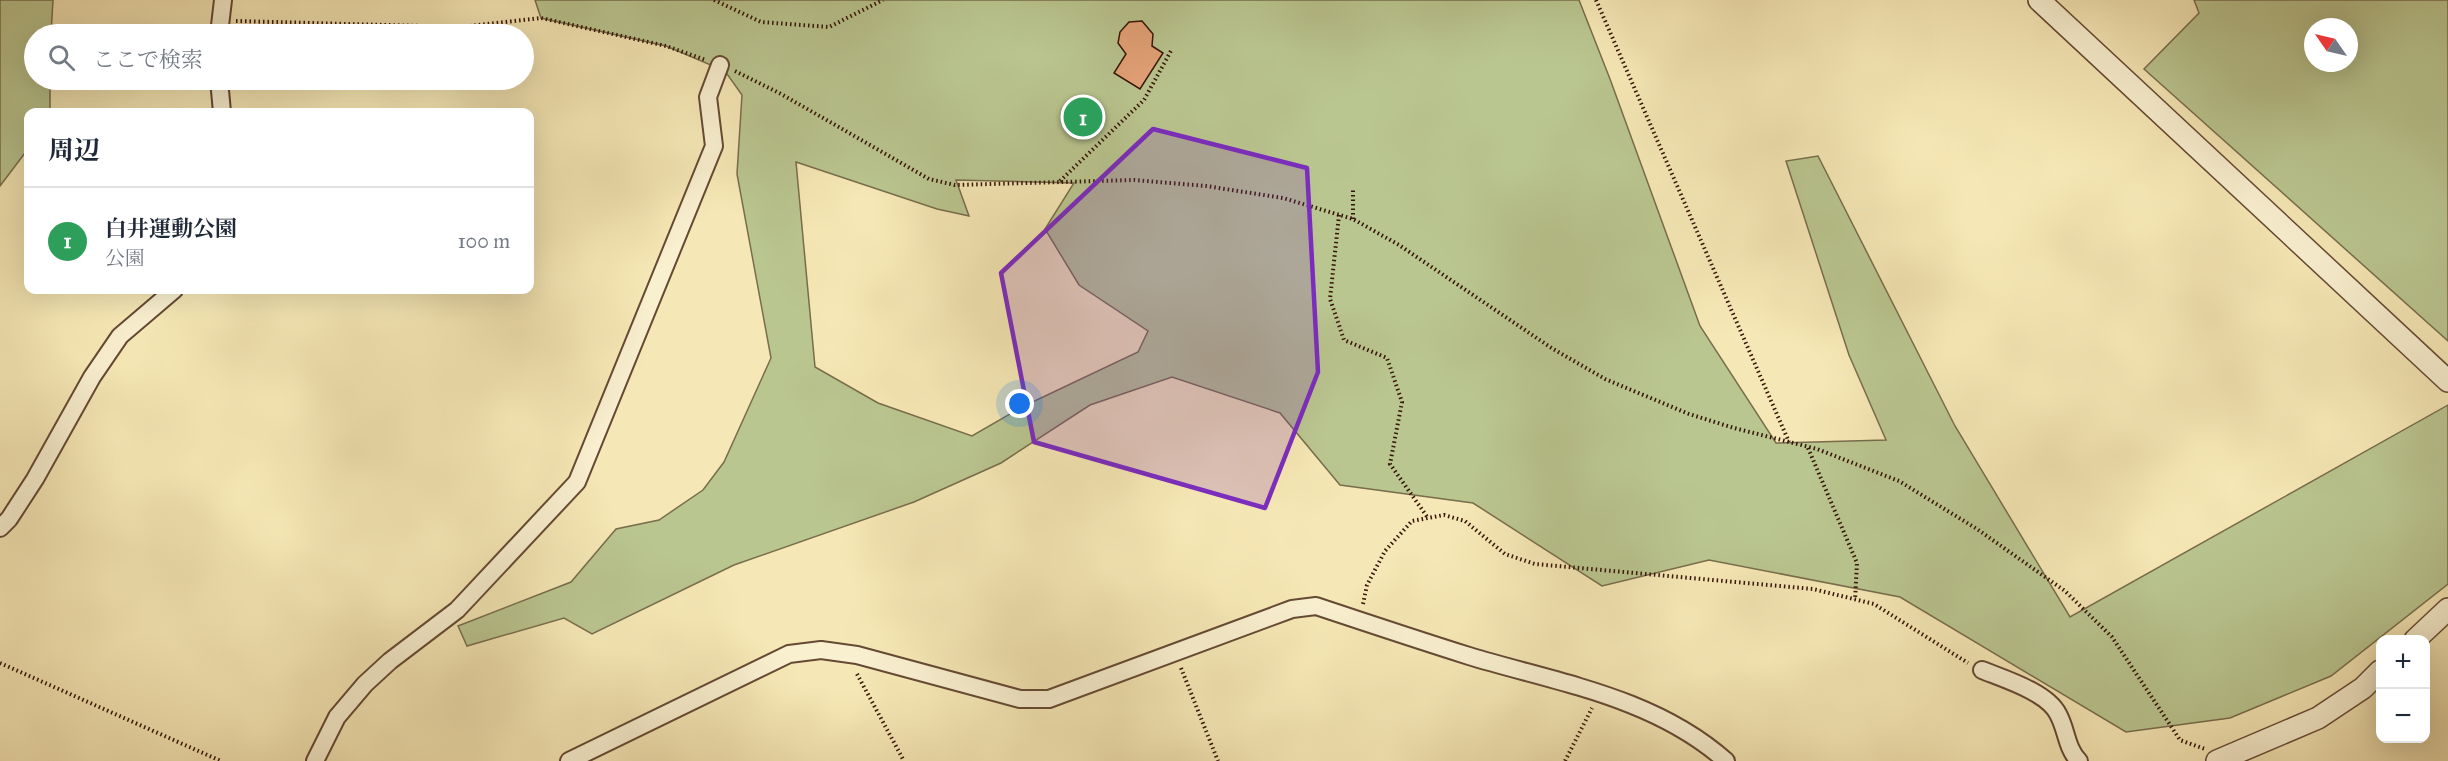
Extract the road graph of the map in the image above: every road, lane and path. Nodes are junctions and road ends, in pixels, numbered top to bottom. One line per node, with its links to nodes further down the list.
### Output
1 (223, 0): 6 (street)
2 (714, 0): 3 (path)
3 (883, 0)
4 (1596, 0): 18 (path)
5 (2039, 0): 17 (street)
6 (220, 24)
7 (488, 24): 9 (path)
8 (1172, 49): 12 (path)
9 (720, 65): 12 (path); 34 (street)
10 (220, 90): 11 (street)
11 (222, 108)
12 (1059, 181): 14 (path)
13 (1353, 189): 15 (path)
14 (1339, 215): 15 (path); 20 (path)
15 (1353, 219): 18 (path)
16 (169, 294): 21 (street)
17 (2448, 381)
18 (1789, 442): 19 (path)
19 (1808, 447): 22 (path); 32 (path)
20 (1428, 518): 22 (path); 24 (path)
21 (0, 528)
22 (1855, 600): 28 (path)
23 (2448, 609): 25 (street)
24 (1359, 620): 26 (street); 31 (street)
25 (2419, 635)
26 (1175, 653): 35 (street); 37 (path)
27 (0, 663): 33 (path)
28 (1982, 670): 40 (street)
29 (856, 674): 36 (path)
30 (2376, 675): 32 (street)
31 (1600, 693): 38 (path); 39 (street)
32 (2221, 759)
33 (220, 761)
34 (315, 761)
35 (569, 761)
36 (904, 761)
37 (1218, 761)
38 (1565, 761)
39 (1726, 761)
40 (2079, 761)

